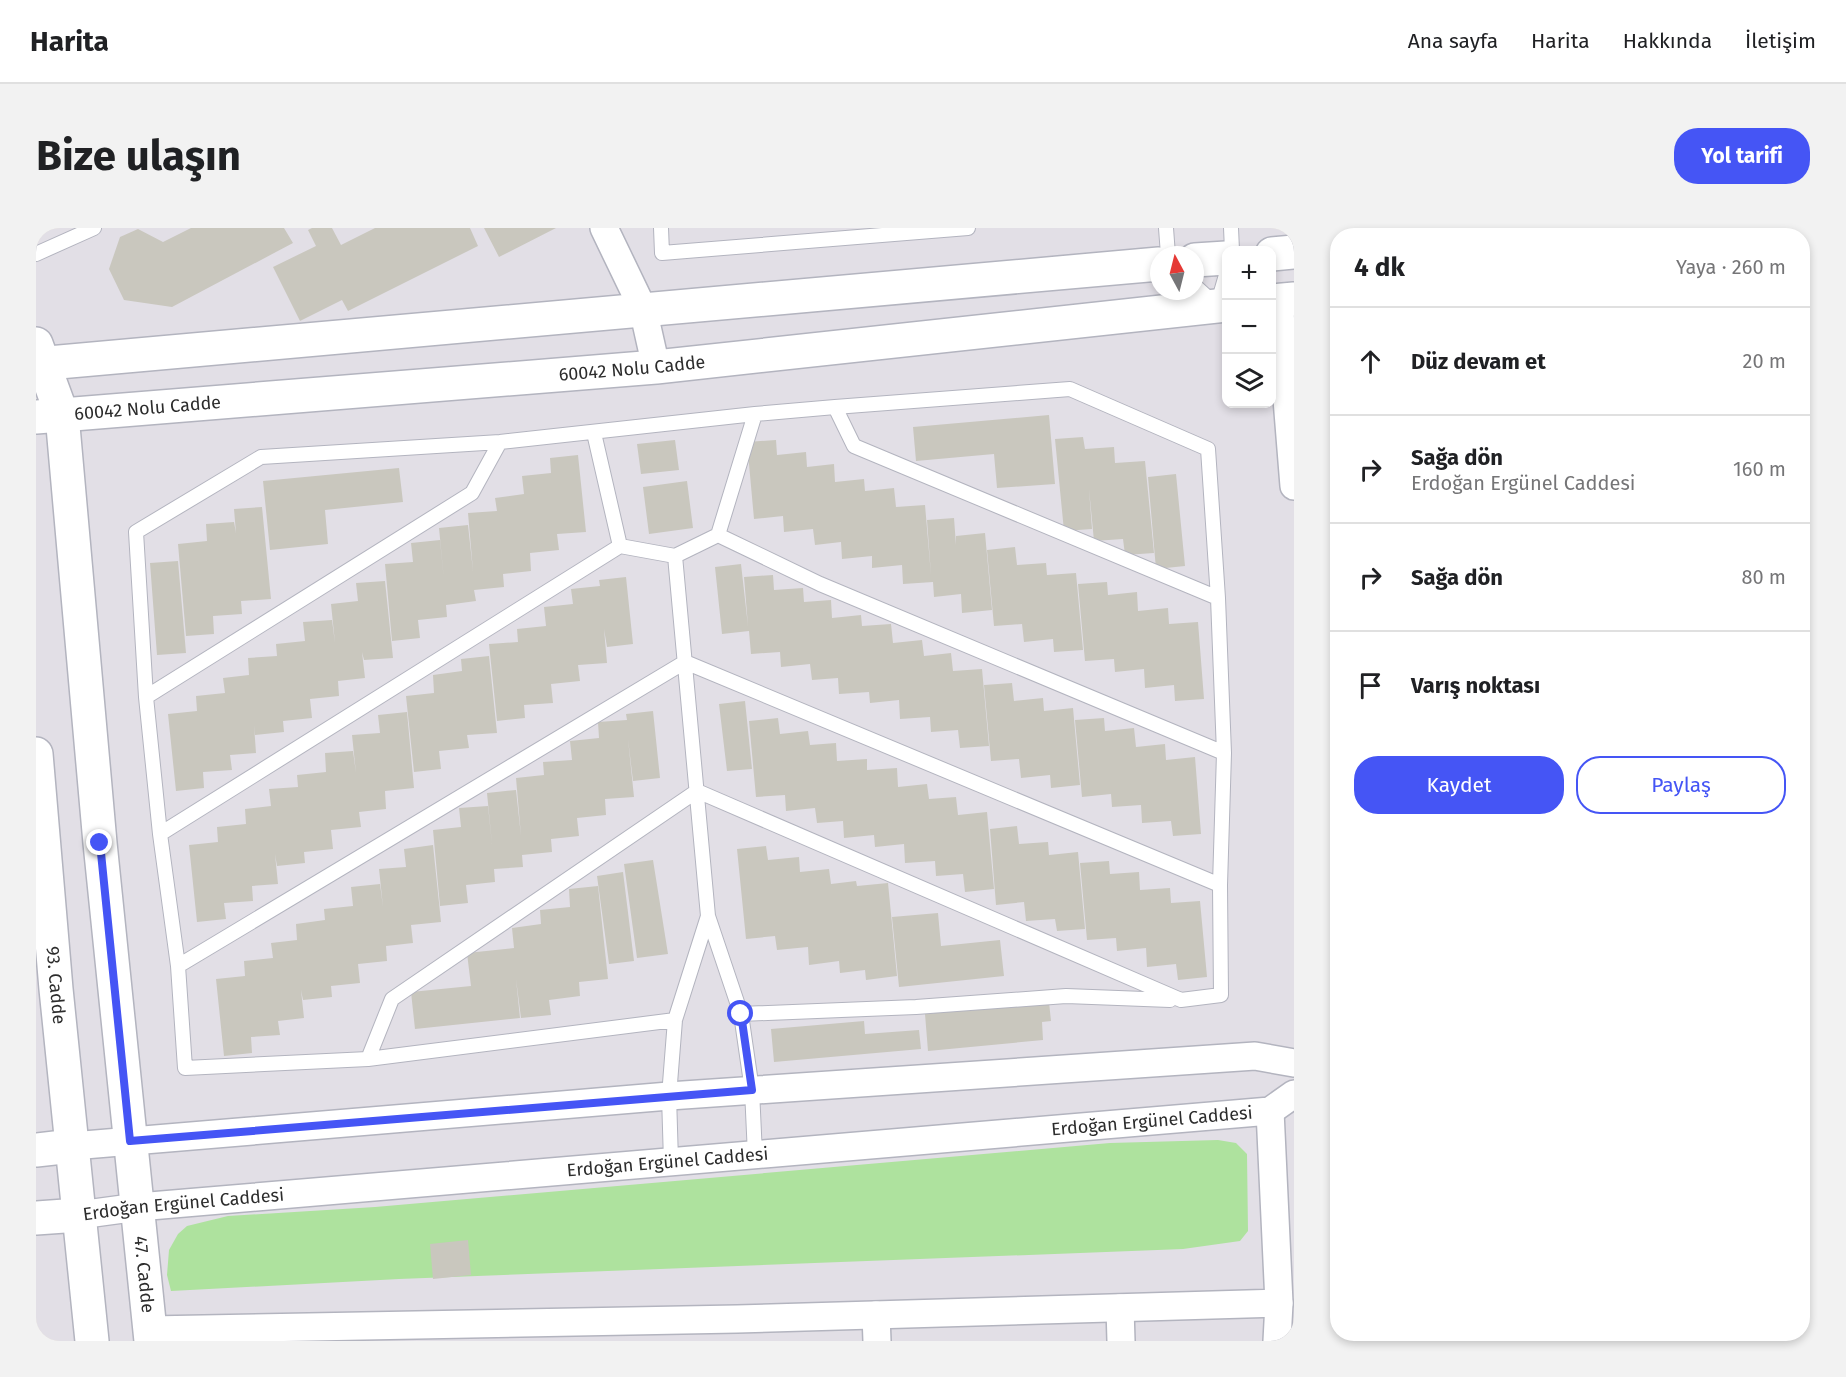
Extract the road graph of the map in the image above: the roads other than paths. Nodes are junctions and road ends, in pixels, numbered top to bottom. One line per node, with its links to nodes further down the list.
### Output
1 (94, 228): 10 (lane)
2 (604, 228): 18 (street)
3 (661, 228): 4 (lane)
4 (968, 228)
5 (1166, 228): 7 (lane)
6 (1231, 228): 8 (lane)
7 (1167, 246)
8 (1232, 246)
9 (1294, 252): 11 (street)
10 (36, 254)
11 (1276, 254)
12 (1222, 258): 13 (street)
13 (1204, 259)
14 (1150, 265): 18 (street)
15 (1222, 284): 16 (lane)
16 (1213, 299): 20 (street, 60042 Nolu Cadde)
17 (1282, 300): 26 (street)
18 (643, 309): 19 (street); 20 (street)
19 (39, 358): 23 (street, 47. Cadde)
20 (656, 367): 23 (street, 60042 Nolu Cadde)
21 (835, 407): 22 (lane); 30 (lane); 30 (lane)
22 (756, 414): 24 (lane); 27 (lane)
23 (49, 416): 49 (street, 47. Cadde)
24 (594, 433): 25 (lane); 28 (lane)
25 (500, 442): 32 (lane); 32 (lane)
26 (1294, 486)
27 (718, 534): 29 (lane); 33 (lane)
28 (620, 546): 29 (lane); 36 (lane)
29 (675, 556): 31 (lane)
30 (1218, 598): 33 (lane)
31 (685, 662): 35 (lane); 37 (lane); 39 (lane)
32 (146, 697): 36 (lane)
33 (1224, 753): 37 (lane)
34 (36, 754): 50 (street, 93. Cadde)
35 (697, 791): 38 (lane); 40 (lane); 43 (lane)
36 (160, 834): 39 (lane)
37 (1220, 885): 40 (lane)
38 (708, 916): 41 (lane); 42 (lane)
39 (178, 966): 43 (lane)
40 (1181, 1000): 41 (lane)
41 (741, 1014): 45 (lane)
42 (675, 1020): 43 (lane); 47 (lane)
43 (368, 1059)
44 (1294, 1063): 45 (street)
45 (752, 1090): 47 (street); 52 (lane)
46 (1294, 1094): 48 (street, Erdoğan Ergünel Caddesi)
47 (669, 1096): 49 (street); 53 (lane)
48 (1270, 1111): 52 (street, Erdoğan Ergünel Caddesi); 57 (street)
49 (130, 1141): 50 (street); 54 (street, 47. Cadde)
50 (72, 1146): 51 (street); 55 (street, 93. Cadde)
51 (36, 1150)
52 (755, 1155): 53 (street, Erdoğan Ergünel Caddesi)
53 (671, 1161): 54 (street, Erdoğan Ergünel Caddesi)
54 (138, 1207): 55 (street, Erdoğan Ergünel Caddesi); 62 (street, 47. Cadde)
55 (79, 1215): 56 (street, Erdoğan Ergünel Caddesi); 63 (street)
56 (36, 1218)
57 (1279, 1303): 58 (street); 65 (street)
58 (1120, 1308): 59 (street); 64 (street)
59 (876, 1328): 60 (street)
60 (738, 1330): 61 (street)
61 (533, 1332): 62 (street)
62 (150, 1336)
63 (92, 1341)
64 (1121, 1341)
65 (1277, 1341)

